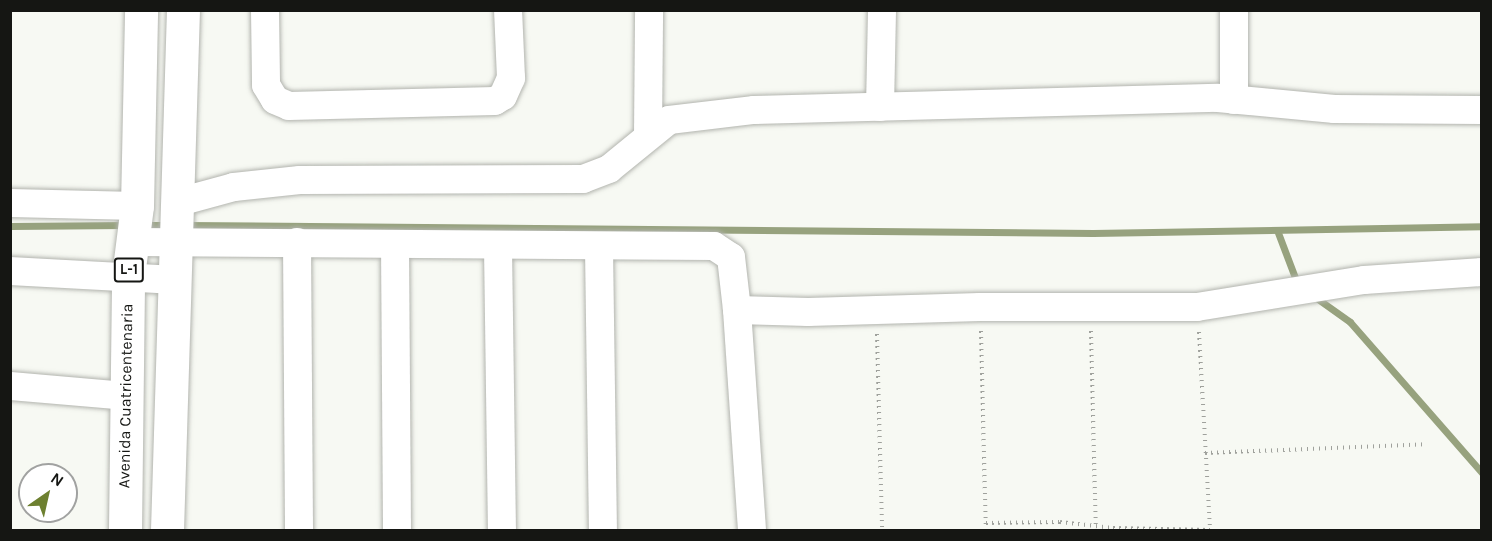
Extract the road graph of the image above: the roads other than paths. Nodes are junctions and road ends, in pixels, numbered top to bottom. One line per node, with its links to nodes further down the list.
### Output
1 (141, 10): 14 (main road, Avenida Cuatricentenaria / L-1)
2 (183, 10): 12 (main road)
3 (265, 10): 4 (street)
4 (508, 10)
5 (649, 10): 11 (street)
6 (882, 10): 9 (street)
7 (1234, 10): 8 (street)
8 (1234, 100): 9 (street); 10 (street)
9 (880, 107): 11 (street)
10 (1482, 110)
11 (648, 134): 12 (street)
12 (179, 202): 15 (main road)
13 (10, 203): 14 (street)
14 (137, 206): 16 (main road, Avenida Cuatricentenaria / L-1)
15 (177, 240): 16 (street); 17 (street); 24 (main road)
16 (134, 242): 23 (main road, Avenida Cuatricentenaria / L-1)
17 (297, 242): 18 (street); 30 (street)
18 (395, 244): 19 (street); 31 (street)
19 (498, 247): 20 (street); 32 (street)
20 (599, 248): 25 (street); 33 (street)
21 (10, 271): 23 (street)
22 (1482, 272): 25 (street)
23 (128, 276): 24 (street); 27 (main road, Avenida Cuatricentenaria / L-1)
24 (176, 280): 29 (main road)
25 (737, 310): 34 (street)
26 (10, 386): 27 (street)
27 (126, 396): 28 (main road, Avenida Cuatricentenaria / L-1)
28 (124, 531)
29 (167, 531)
30 (298, 531)
31 (397, 531)
32 (502, 531)
33 (603, 531)
34 (752, 531)

